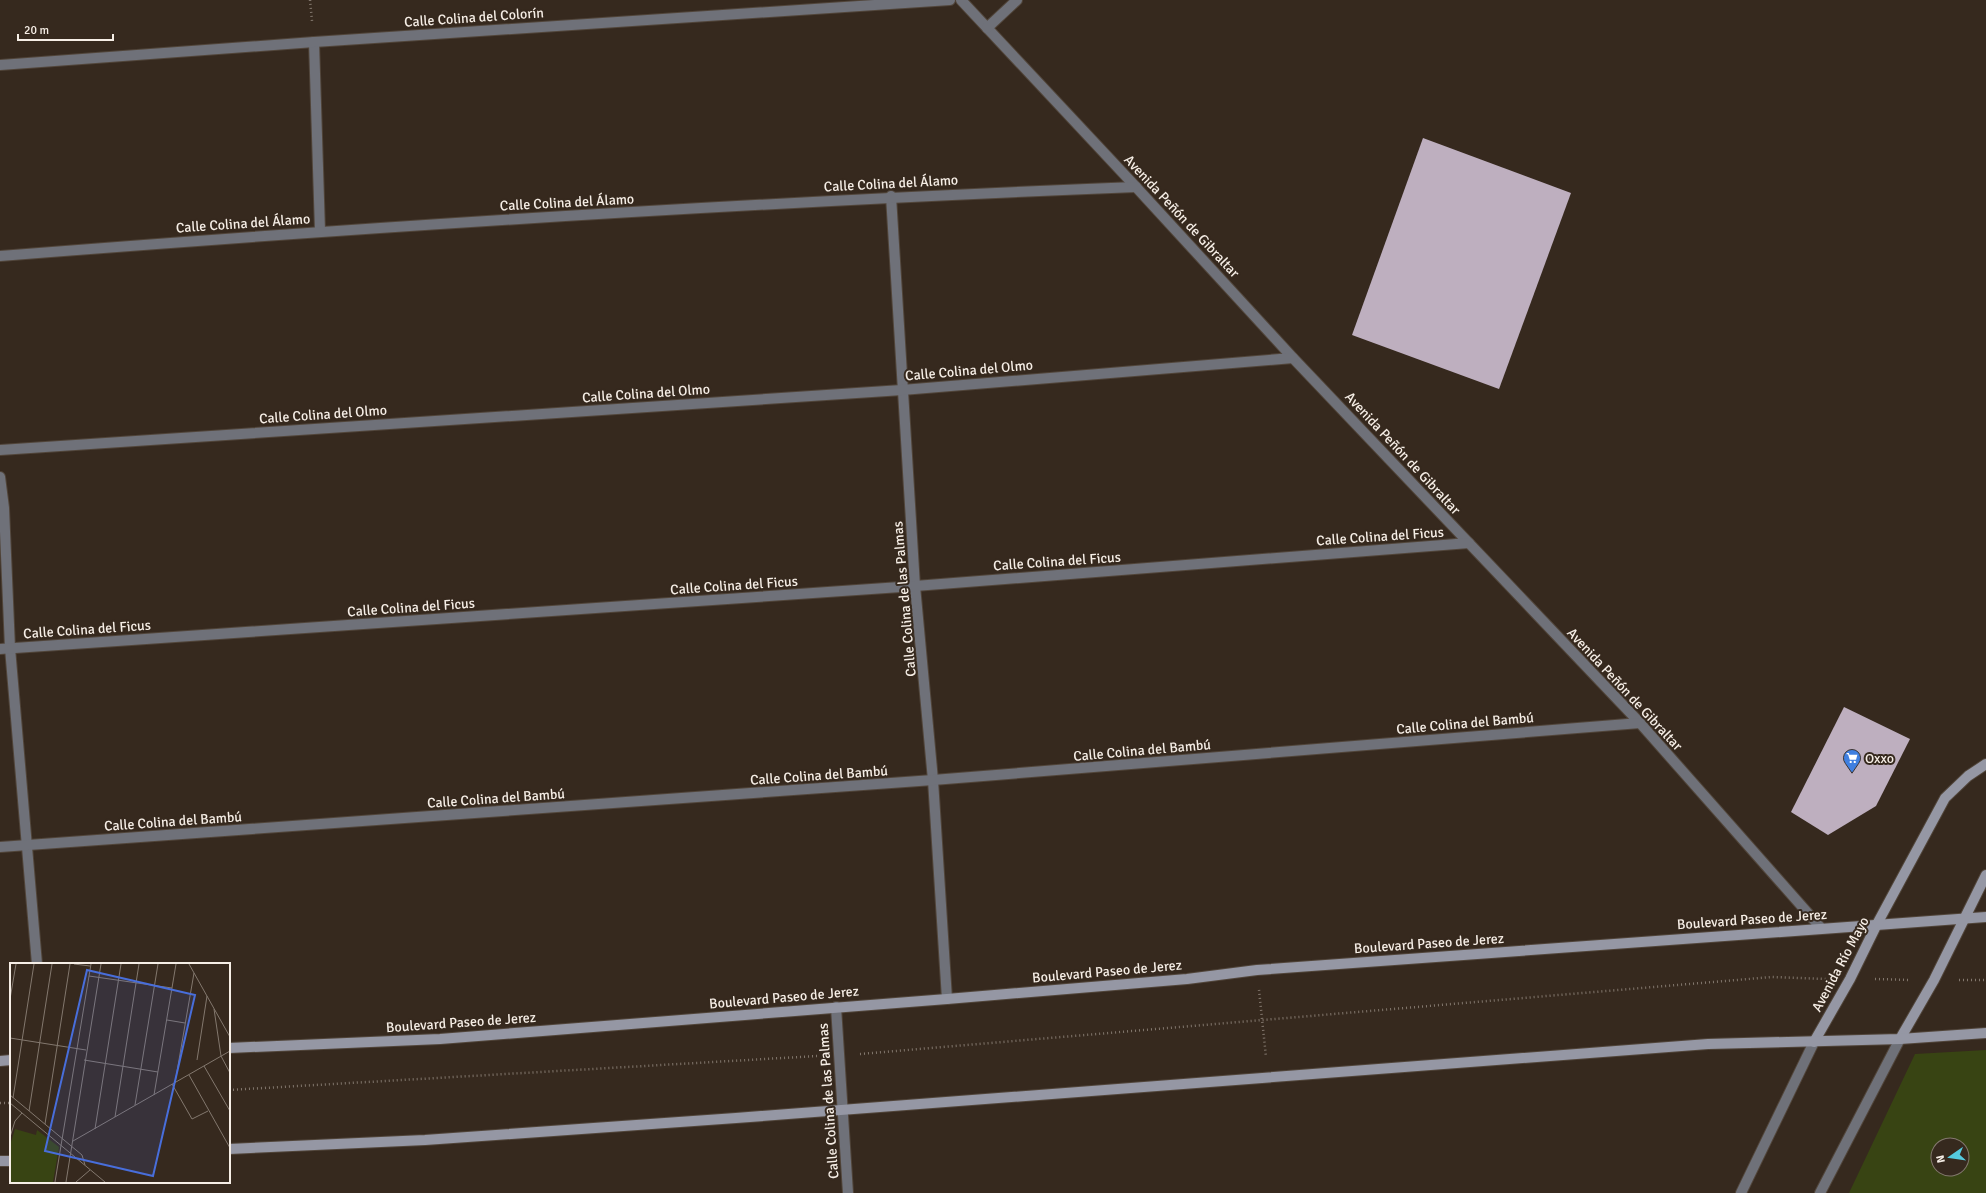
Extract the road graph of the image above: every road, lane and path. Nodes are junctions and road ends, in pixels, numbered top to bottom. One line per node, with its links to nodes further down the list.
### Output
1 (950, 0): 5 (street, Calle Colina del Colorín)
2 (960, 0): 4 (street, Avenida Peñón de Gibraltar)
3 (1018, 0): 4 (street)
4 (987, 28): 7 (street, Avenida Peñón de Gibraltar)
5 (314, 42): 6 (street, Calle Colina del Colorín); 9 (street)
6 (0, 65)
7 (1136, 186): 8 (street, Calle Colina del Álamo); 11 (street, Avenida Peñón de Gibraltar)
8 (891, 196): 9 (street, Calle Colina del Álamo); 12 (street, Calle Colina de las Palmas)
9 (320, 231): 10 (street, Calle Colina del Álamo)
10 (0, 256)
11 (1293, 358): 12 (street, Calle Colina del Olmo); 15 (street, Avenida Peñón de Gibraltar)
12 (902, 390): 13 (street, Calle Colina del Olmo); 16 (street, Calle Colina de las Palmas)
13 (0, 450)
14 (0, 477): 17 (street)
15 (1469, 543): 16 (street, Calle Colina del Ficus); 19 (street, Avenida Peñón de Gibraltar)
16 (916, 586): 17 (street, Calle Colina del Ficus); 21 (street, Calle Colina de las Palmas)
17 (10, 648): 18 (street, Calle Colina del Ficus); 22 (street)
18 (0, 649)
19 (1640, 723): 21 (street, Calle Colina del Bambú); 28 (street, Avenida Peñón de Gibraltar)
20 (1986, 764): 27 (main road, Avenida Río Mayo)
21 (933, 780): 22 (street, Calle Colina del Bambú); 34 (street, Calle Colina de las Palmas)
22 (28, 846): 23 (street, Calle Colina del Bambú); 29 (street)
23 (0, 847)
24 (1986, 875): 26 (main road)
25 (1986, 917): 26 (main road, Boulevard Paseo de Jerez)
26 (1964, 920): 27 (main road, Boulevard Paseo de Jerez); 32 (main road)
27 (1877, 924): 28 (main road, Boulevard Paseo de Jerez); 31 (main road, Avenida Río Mayo)
28 (1821, 928): 30 (main road, Boulevard Paseo de Jerez)
29 (37, 963)
30 (1257, 970): 34 (main road, Boulevard Paseo de Jerez); 36 (path)
31 (1850, 979): 32 (path); 36 (path); 39 (main road, Avenida Río Mayo)
32 (1934, 980): 33 (path); 38 (main road)
33 (1986, 980)
34 (947, 999): 35 (main road, Boulevard Paseo de Jerez)
35 (836, 1007): 40 (main road, Boulevard Paseo de Jerez); 41 (street, Calle Colina de las Palmas)
36 (1262, 1020): 41 (path); 44 (path)
37 (1986, 1034): 38 (main road)
38 (1900, 1039): 39 (main road); 52 (street)
39 (1814, 1042): 44 (main road); 51 (street, Avenida Río Mayo)
40 (230, 1048)
41 (840, 1055): 45 (path); 48 (street, Calle Colina de las Palmas)
42 (10, 1060): 43 (main road)
43 (0, 1061)
44 (1267, 1078): 48 (main road)
45 (230, 1090)
46 (10, 1102): 47 (path)
47 (0, 1103)
48 (844, 1110): 49 (main road); 50 (street, Calle Colina de las Palmas)
49 (230, 1150)
50 (848, 1193)
51 (1741, 1193)
52 (1820, 1193)

